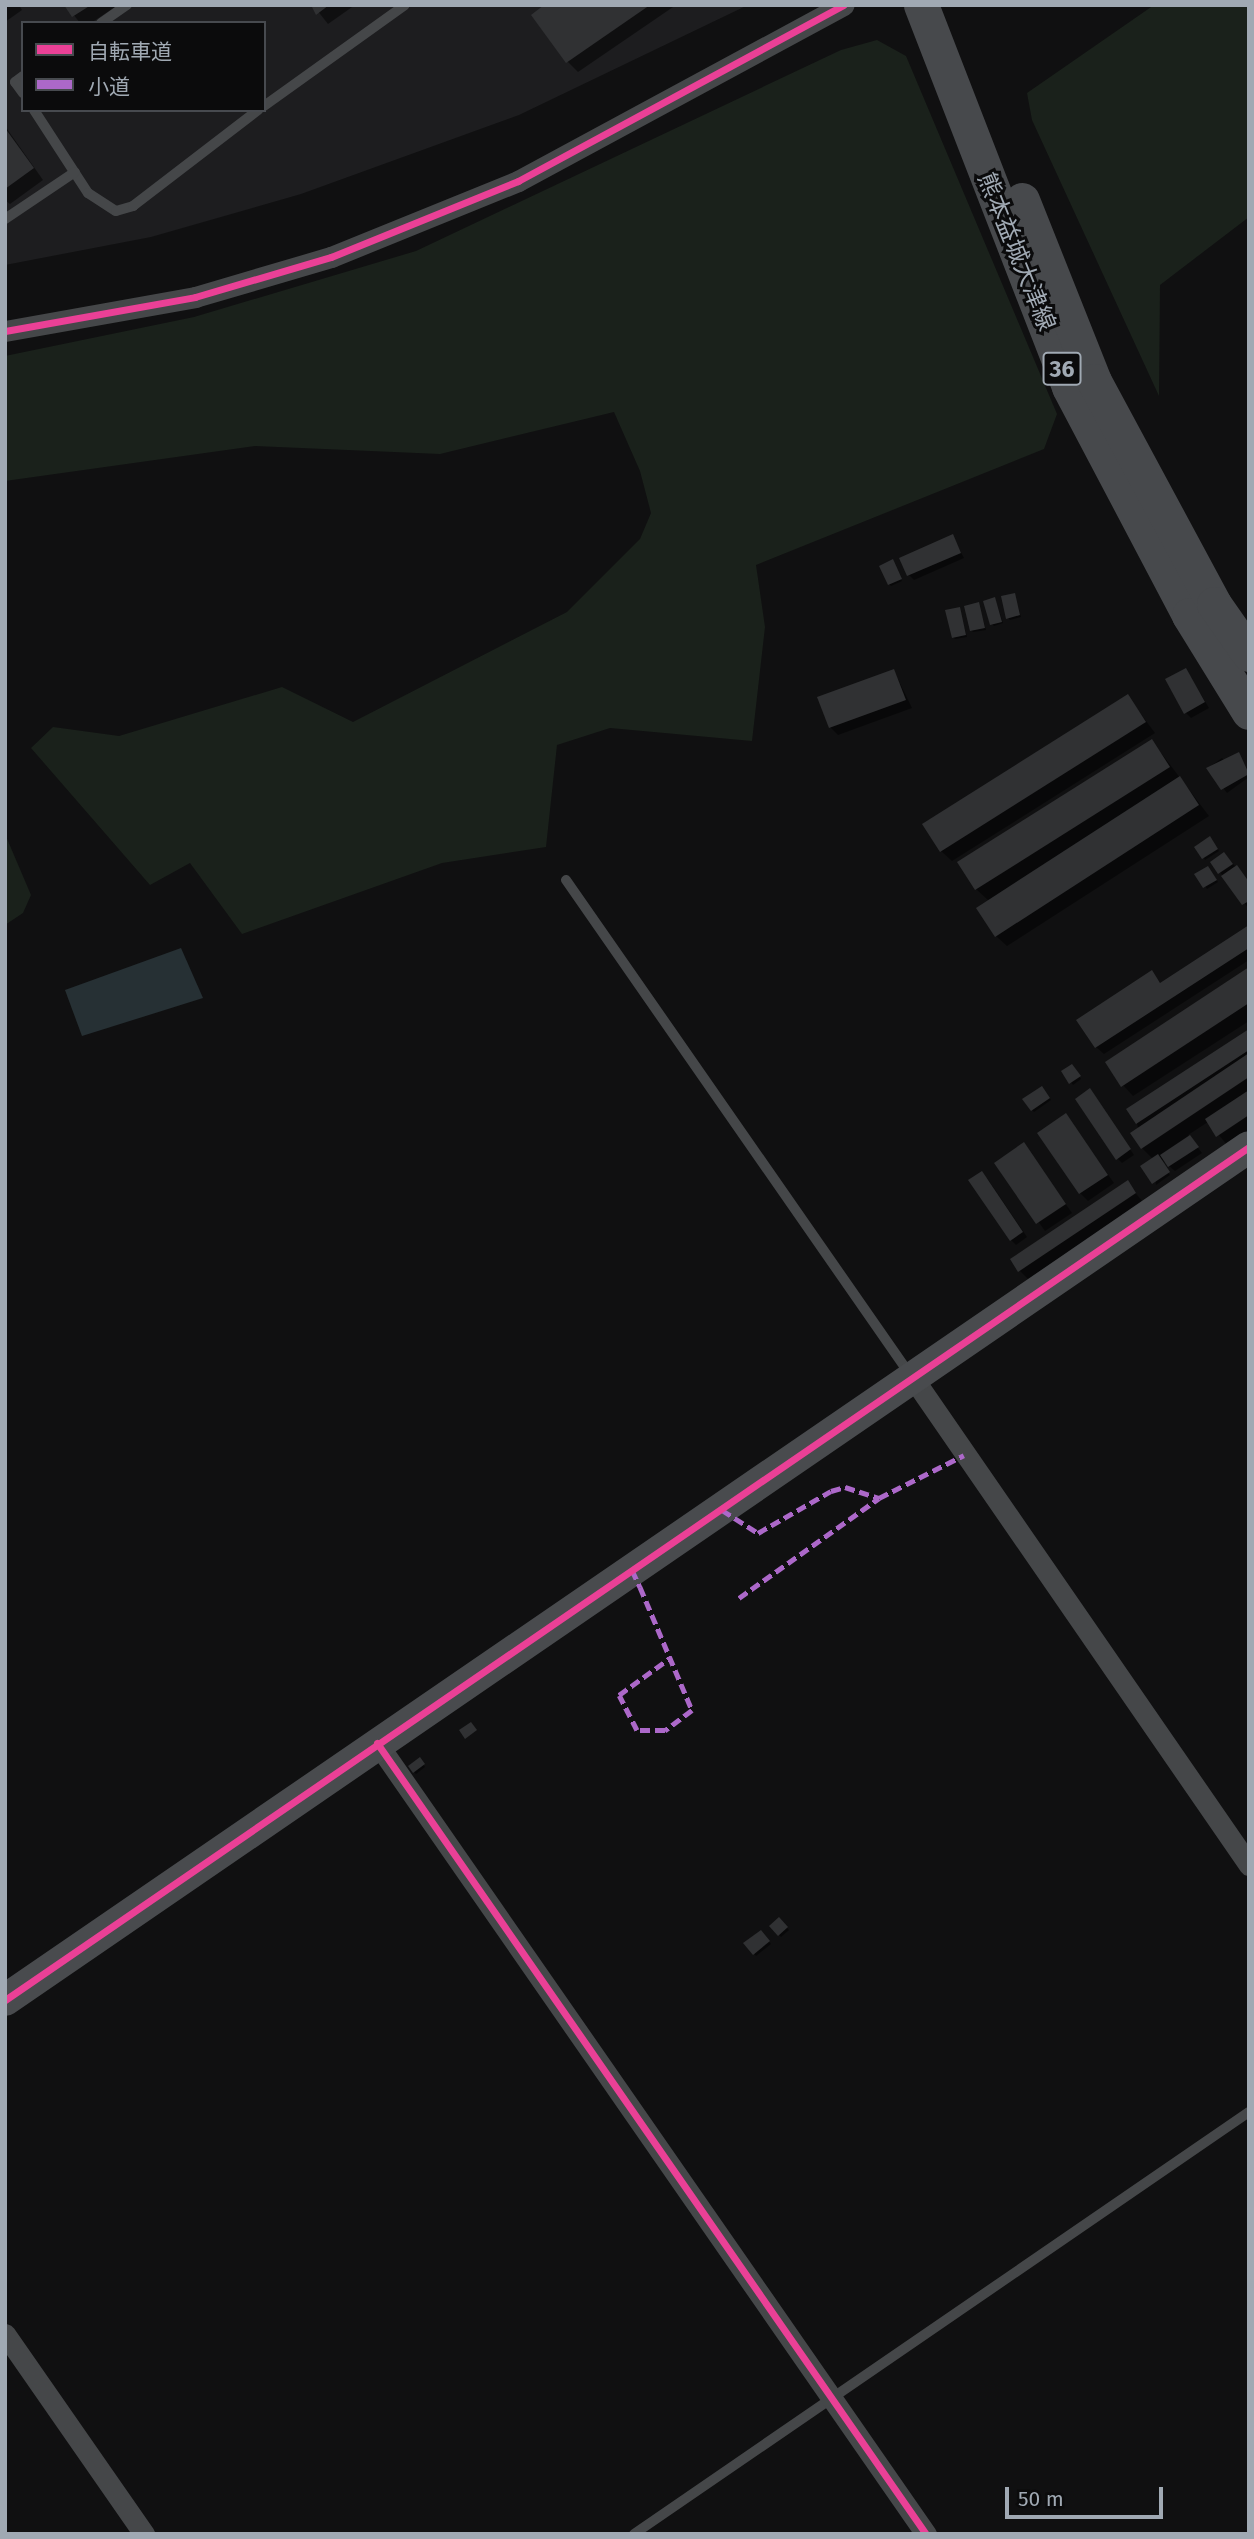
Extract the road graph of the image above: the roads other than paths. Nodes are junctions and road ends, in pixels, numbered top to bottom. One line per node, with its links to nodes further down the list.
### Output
1 (127, 5): 6 (lane)
2 (405, 5): 9 (lane)
3 (842, 5): 14 (street)
4 (921, 5): 16 (main road, 熊本益城大津線 / 36)
5 (944, 5): 15 (main road, 熊本益城大津線 / 36)
6 (104, 21)
7 (21, 78): 8 (lane)
8 (21, 90)
9 (266, 105)
10 (35, 112): 12 (lane)
11 (255, 112): 12 (lane)
12 (75, 172): 13 (lane)
13 (5, 219)
14 (5, 331)
15 (1249, 654)
16 (1249, 712)
17 (566, 880): 19 (lane)
18 (1249, 1147): 19 (street)
19 (913, 1378): 20 (street); 21 (street)
20 (377, 1743): 22 (street); 25 (street)
21 (1249, 1865)
22 (5, 2000)
23 (1249, 2112): 25 (lane)
24 (5, 2334): 26 (street)
25 (833, 2397): 27 (lane); 28 (street)
26 (144, 2534)
27 (634, 2534)
28 (926, 2534)

